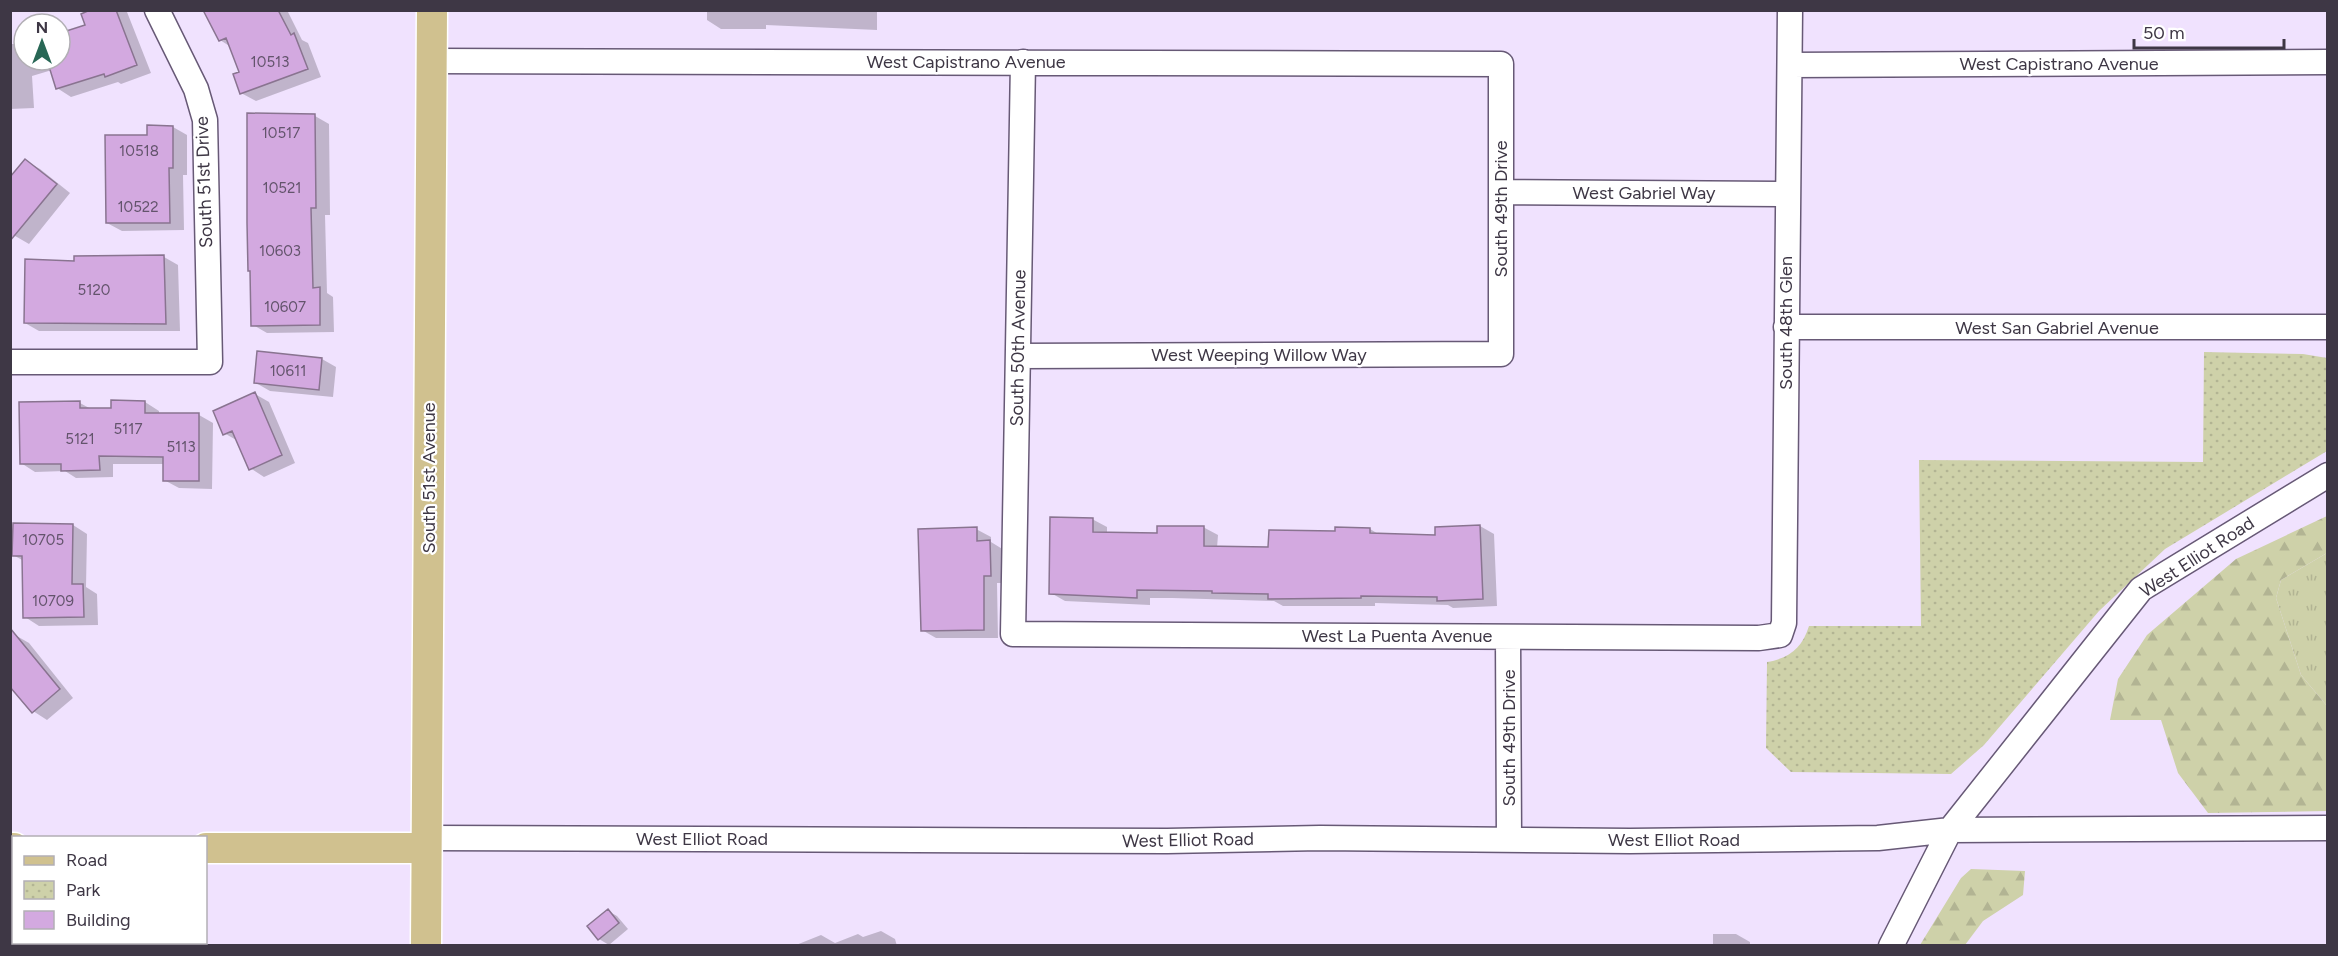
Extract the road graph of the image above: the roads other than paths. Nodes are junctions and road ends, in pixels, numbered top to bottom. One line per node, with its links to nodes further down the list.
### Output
1 (157, 10): 15 (street, South 51st Drive)
2 (432, 10): 4 (main road, South 51st Avenue)
3 (1790, 10): 8 (street, South 48th Glen)
4 (432, 61): 5 (street, West Capistrano Avenue); 23 (main road, South 51st Avenue)
5 (1023, 62): 7 (street, West Capistrano Avenue); 14 (street, South 50th Avenue)
6 (2328, 62): 8 (street, West Capistrano Avenue)
7 (1501, 64): 9 (street, South 49th Drive)
8 (1790, 65): 10 (street, South 48th Glen)
9 (1502, 192): 10 (street, West Gabriel Way); 13 (street, South 49th Drive)
10 (1787, 194): 11 (street, South 48th Glen)
11 (1786, 327): 12 (street, West San Gabriel Avenue); 18 (street, South 48th Glen)
12 (2328, 327)
13 (1501, 354): 14 (street, West Weeping Willow Way)
14 (1018, 356): 17 (street, South 50th Avenue)
15 (10, 362)
16 (2328, 475): 21 (street, West Elliot Road)
17 (1013, 634): 19 (street, West La Puenta Avenue)
18 (1780, 635): 19 (street, West La Puenta Avenue)
19 (1508, 637): 22 (street, South 49th Drive)
20 (2328, 828): 21 (street, West Elliot Road)
21 (1950, 830): 22 (street, West Elliot Road); 26 (street)
22 (1509, 839): 23 (street, West Elliot Road)
23 (426, 843): 24 (main road, West Elliot Road); 25 (main road, South 51st Avenue)
24 (207, 848)
25 (426, 945)
26 (1891, 945)

